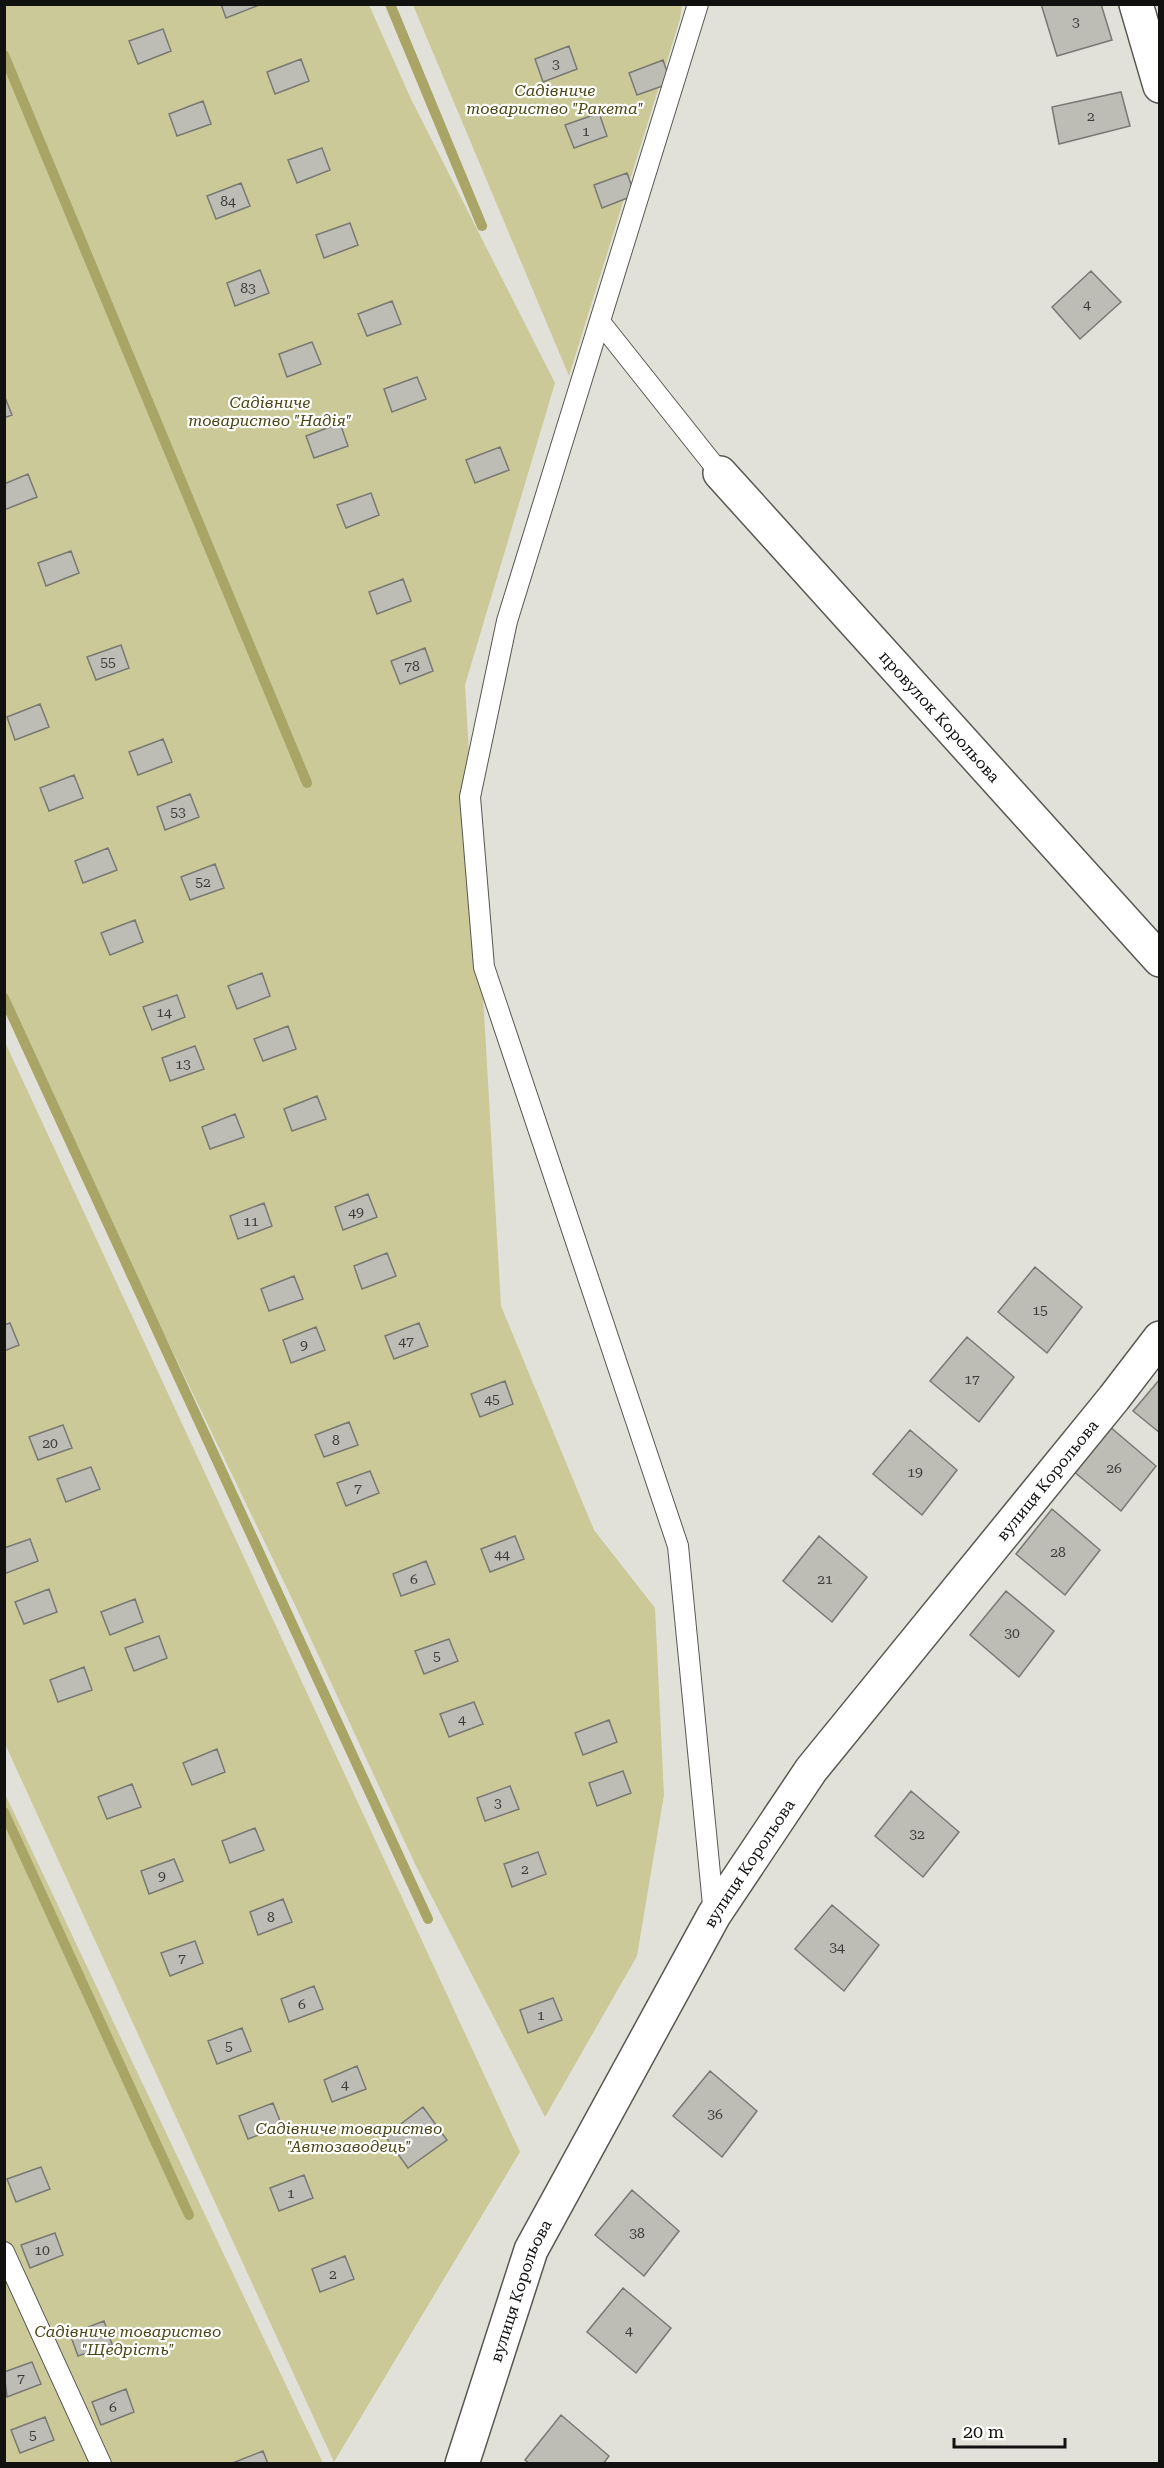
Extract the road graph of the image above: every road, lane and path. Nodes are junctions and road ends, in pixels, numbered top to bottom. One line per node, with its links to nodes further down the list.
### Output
1 (698, 4): 4 (lane)
2 (1136, 4): 3 (street)
3 (1160, 86)
4 (600, 322): 5 (lane); 8 (lane)
5 (720, 473): 6 (street, провулок Корольова)
6 (1160, 960)
7 (1160, 1338): 8 (street, вулиця Корольова)
8 (714, 1915): 11 (street, вулиця Корольова)
9 (4, 2252): 10 (lane)
10 (100, 2463)
11 (462, 2463)

